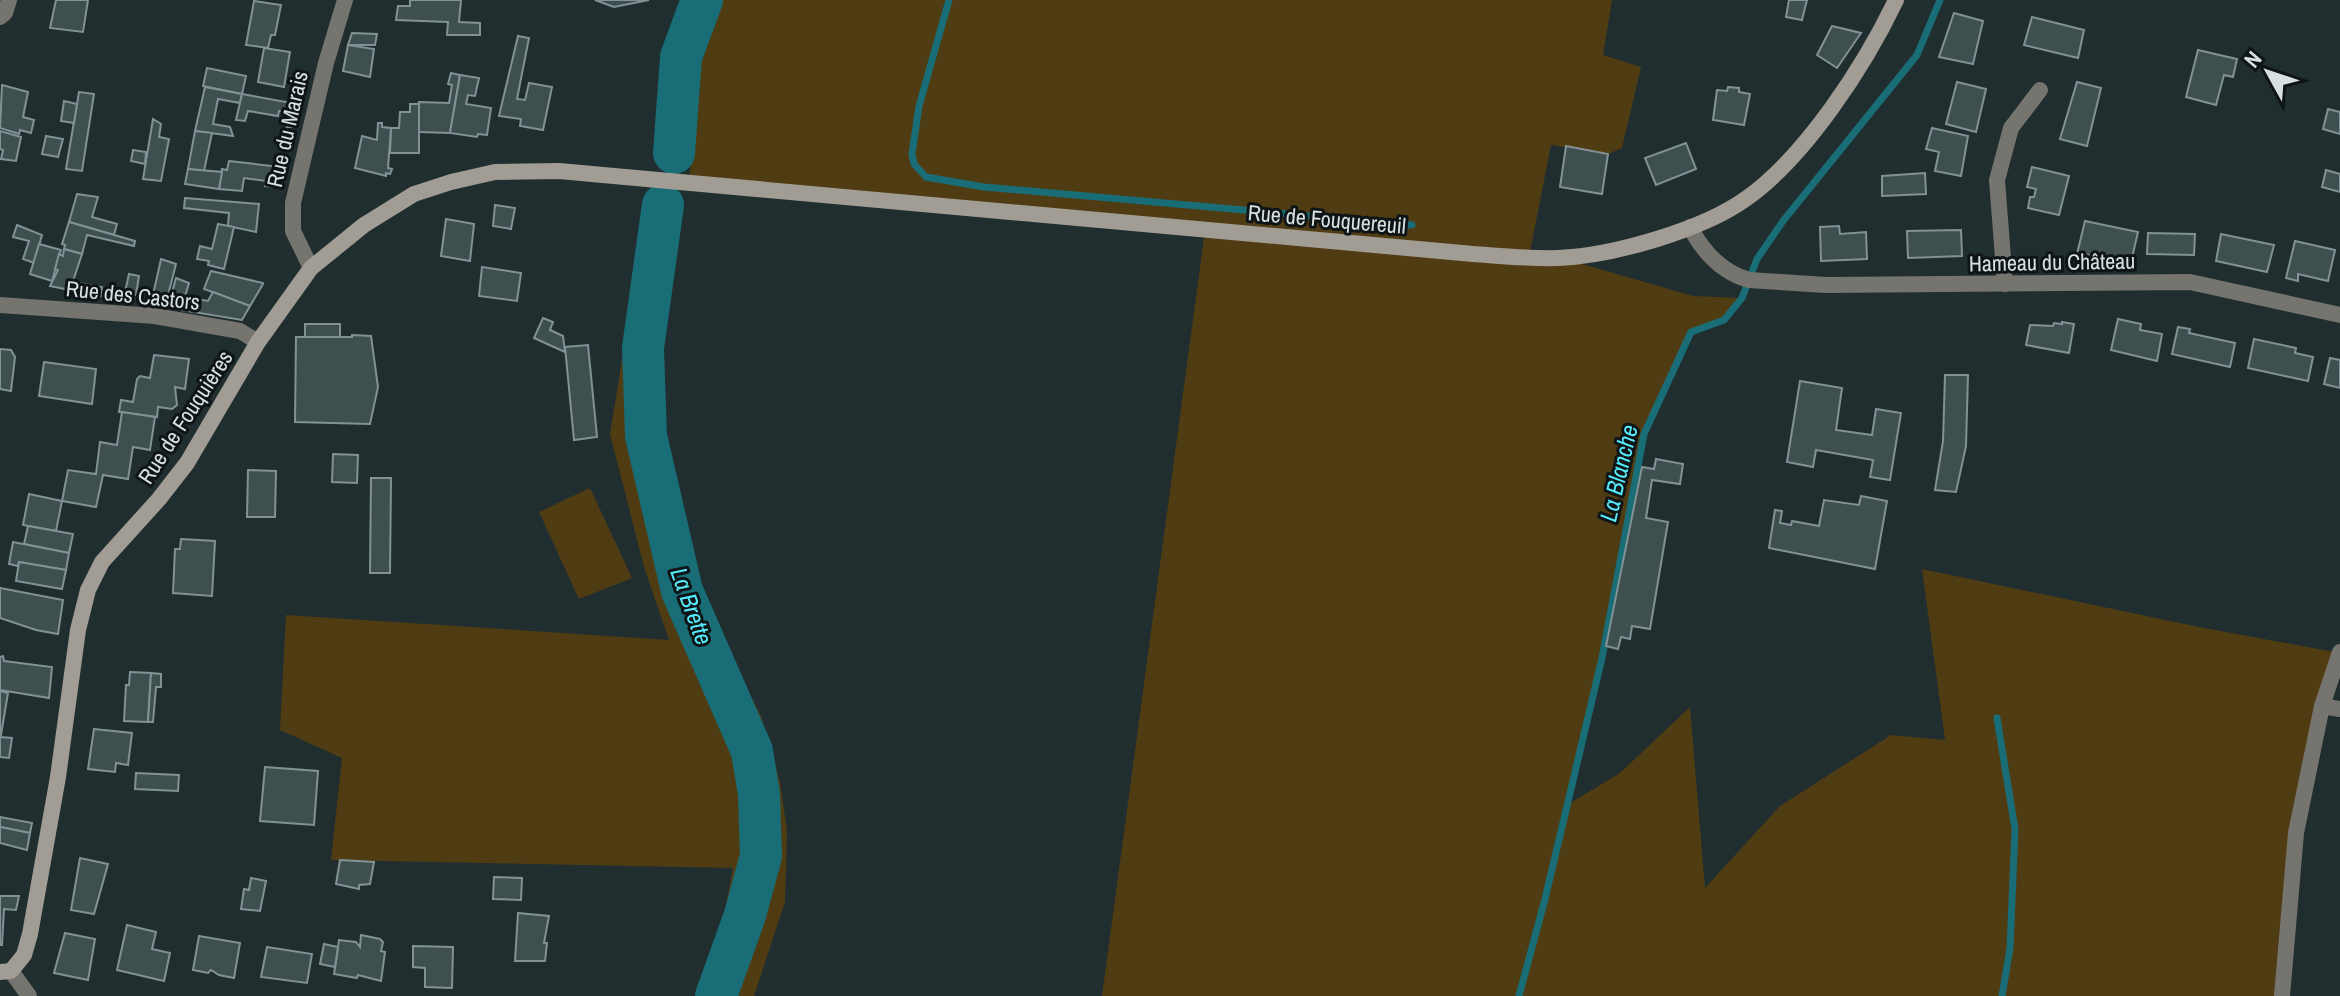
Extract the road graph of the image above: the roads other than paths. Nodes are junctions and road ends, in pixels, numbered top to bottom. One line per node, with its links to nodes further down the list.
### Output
1 (9, 0): 4 (street)
2 (345, 0): 8 (street, Rue du Marais)
3 (1896, 0): 7 (street, Rue de Fouquereuil)
4 (0, 17)
5 (2040, 90): 9 (street)
6 (644, 179): 7 (street, Rue de Fouquereuil); 8 (street, Rue de Fouquières)
7 (1690, 227): 9 (street, Hameau du Château)
8 (311, 268): 12 (street, Rue de Fouquières)
9 (2005, 284): 11 (street, Hameau du Château)
10 (0, 305): 12 (street, Rue des Castors)
11 (2340, 315)
12 (258, 342): 16 (street, Rue de Fouquières)
13 (2340, 652): 14 (street)
14 (2322, 706): 15 (street); 18 (street)
15 (2340, 709)
16 (6, 971): 17 (street)
17 (29, 996)
18 (2282, 996)

